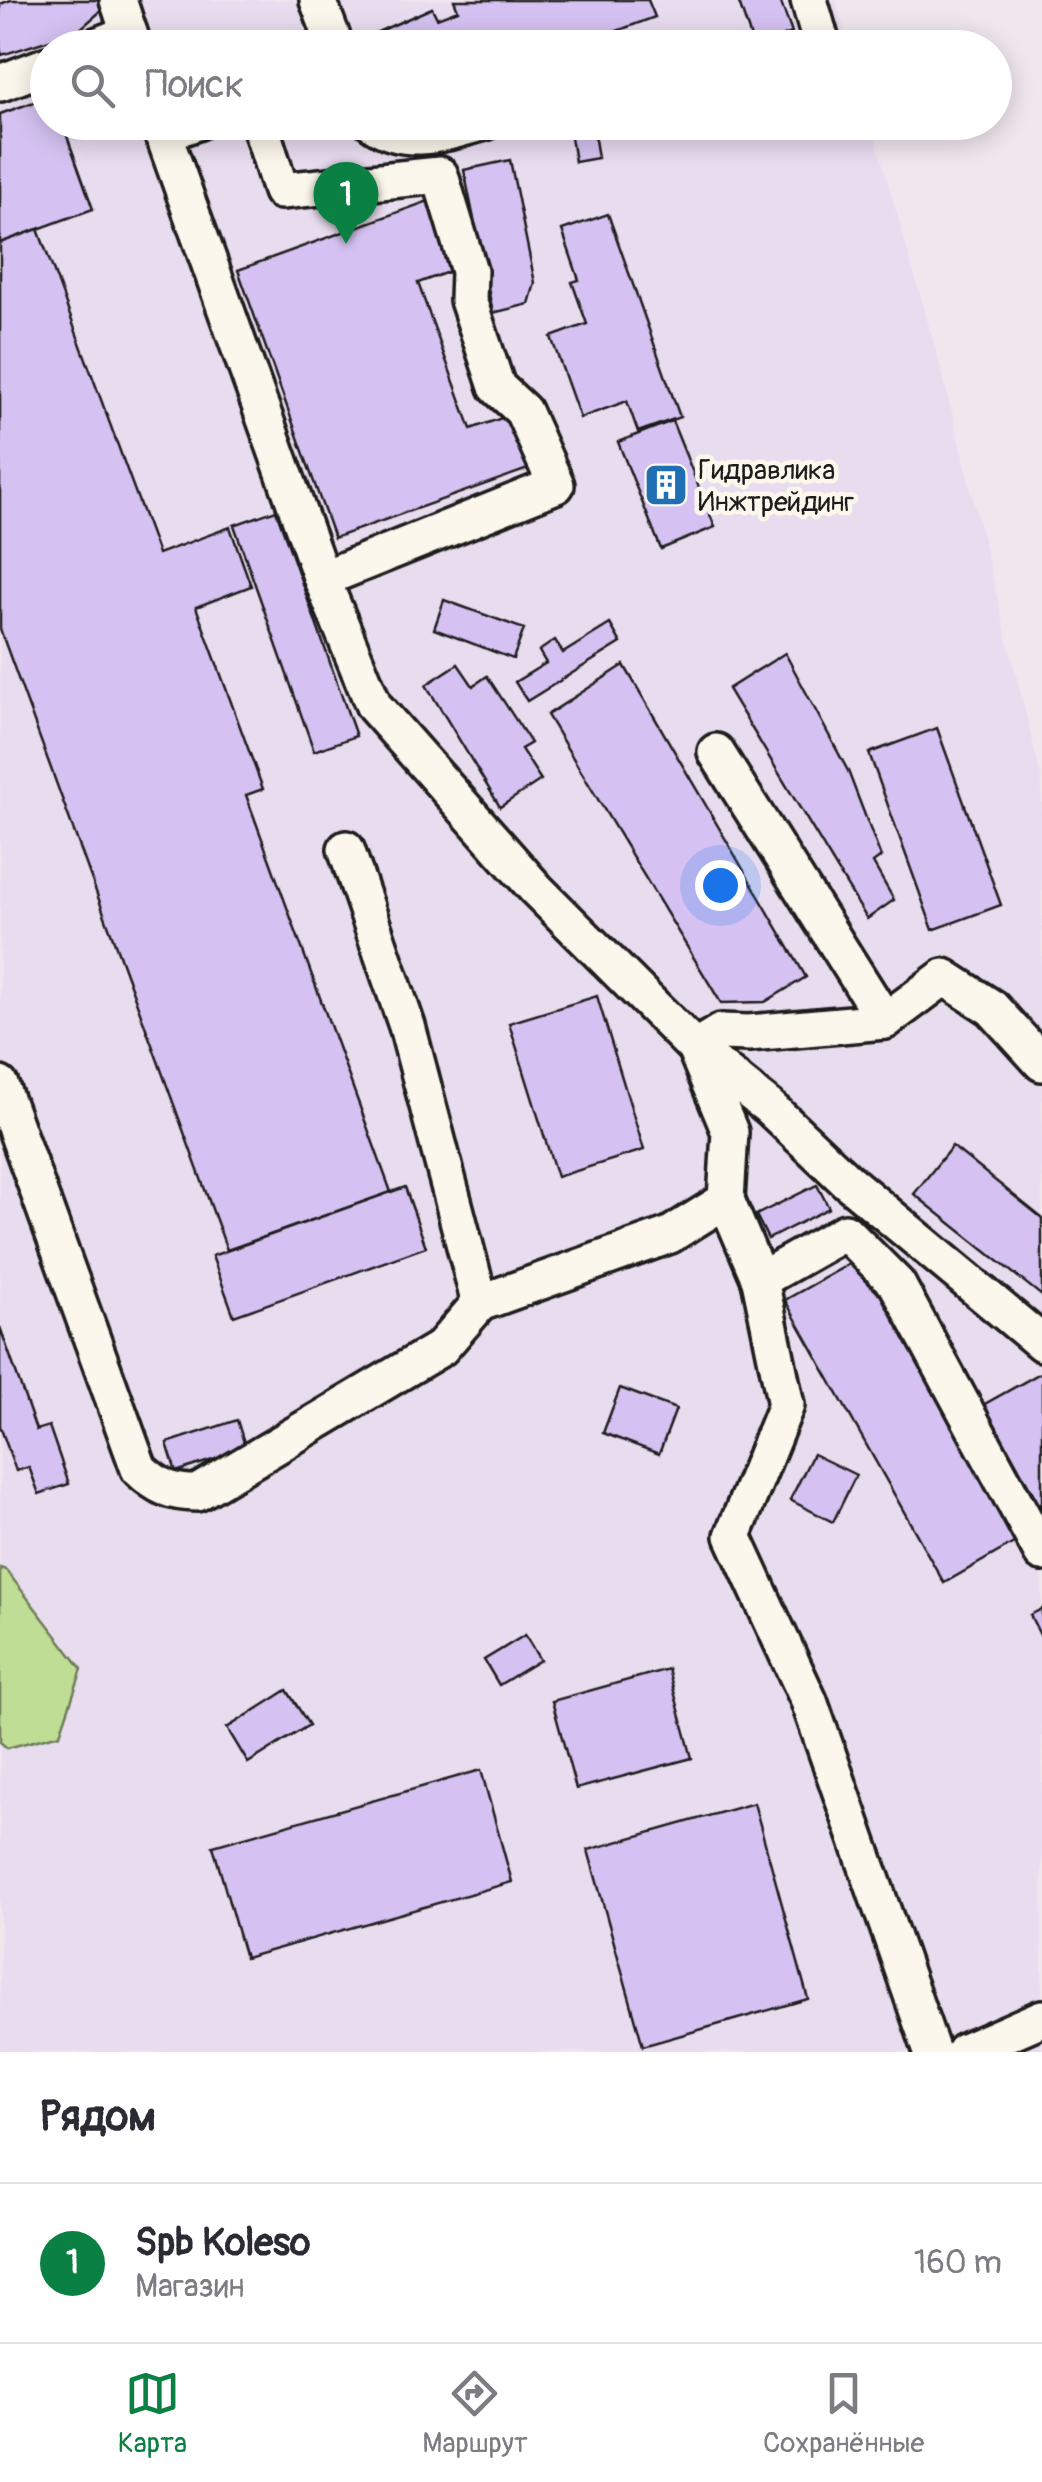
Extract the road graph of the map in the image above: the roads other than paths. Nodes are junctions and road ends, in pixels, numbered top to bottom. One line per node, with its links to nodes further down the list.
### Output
1 (318, 0): 3 (street)
2 (809, 0): 4 (street)
3 (329, 30)
4 (818, 30)
5 (30, 71): 6 (street)
6 (0, 83)
7 (165, 140): 9 (street)
8 (265, 140): 9 (street)
9 (322, 579): 13 (street)
10 (716, 752): 12 (street)
11 (346, 850): 18 (street)
12 (886, 1021): 13 (street); 14 (street)
13 (695, 1048): 16 (street); 19 (street)
14 (1042, 1063)
15 (0, 1085): 18 (street)
16 (726, 1200): 17 (street); 18 (street)
17 (760, 1280): 20 (street); 22 (street)
18 (480, 1303)
19 (1042, 1343)
20 (1042, 1553)
21 (1042, 2018): 23 (street)
22 (932, 2052)
23 (964, 2052)

